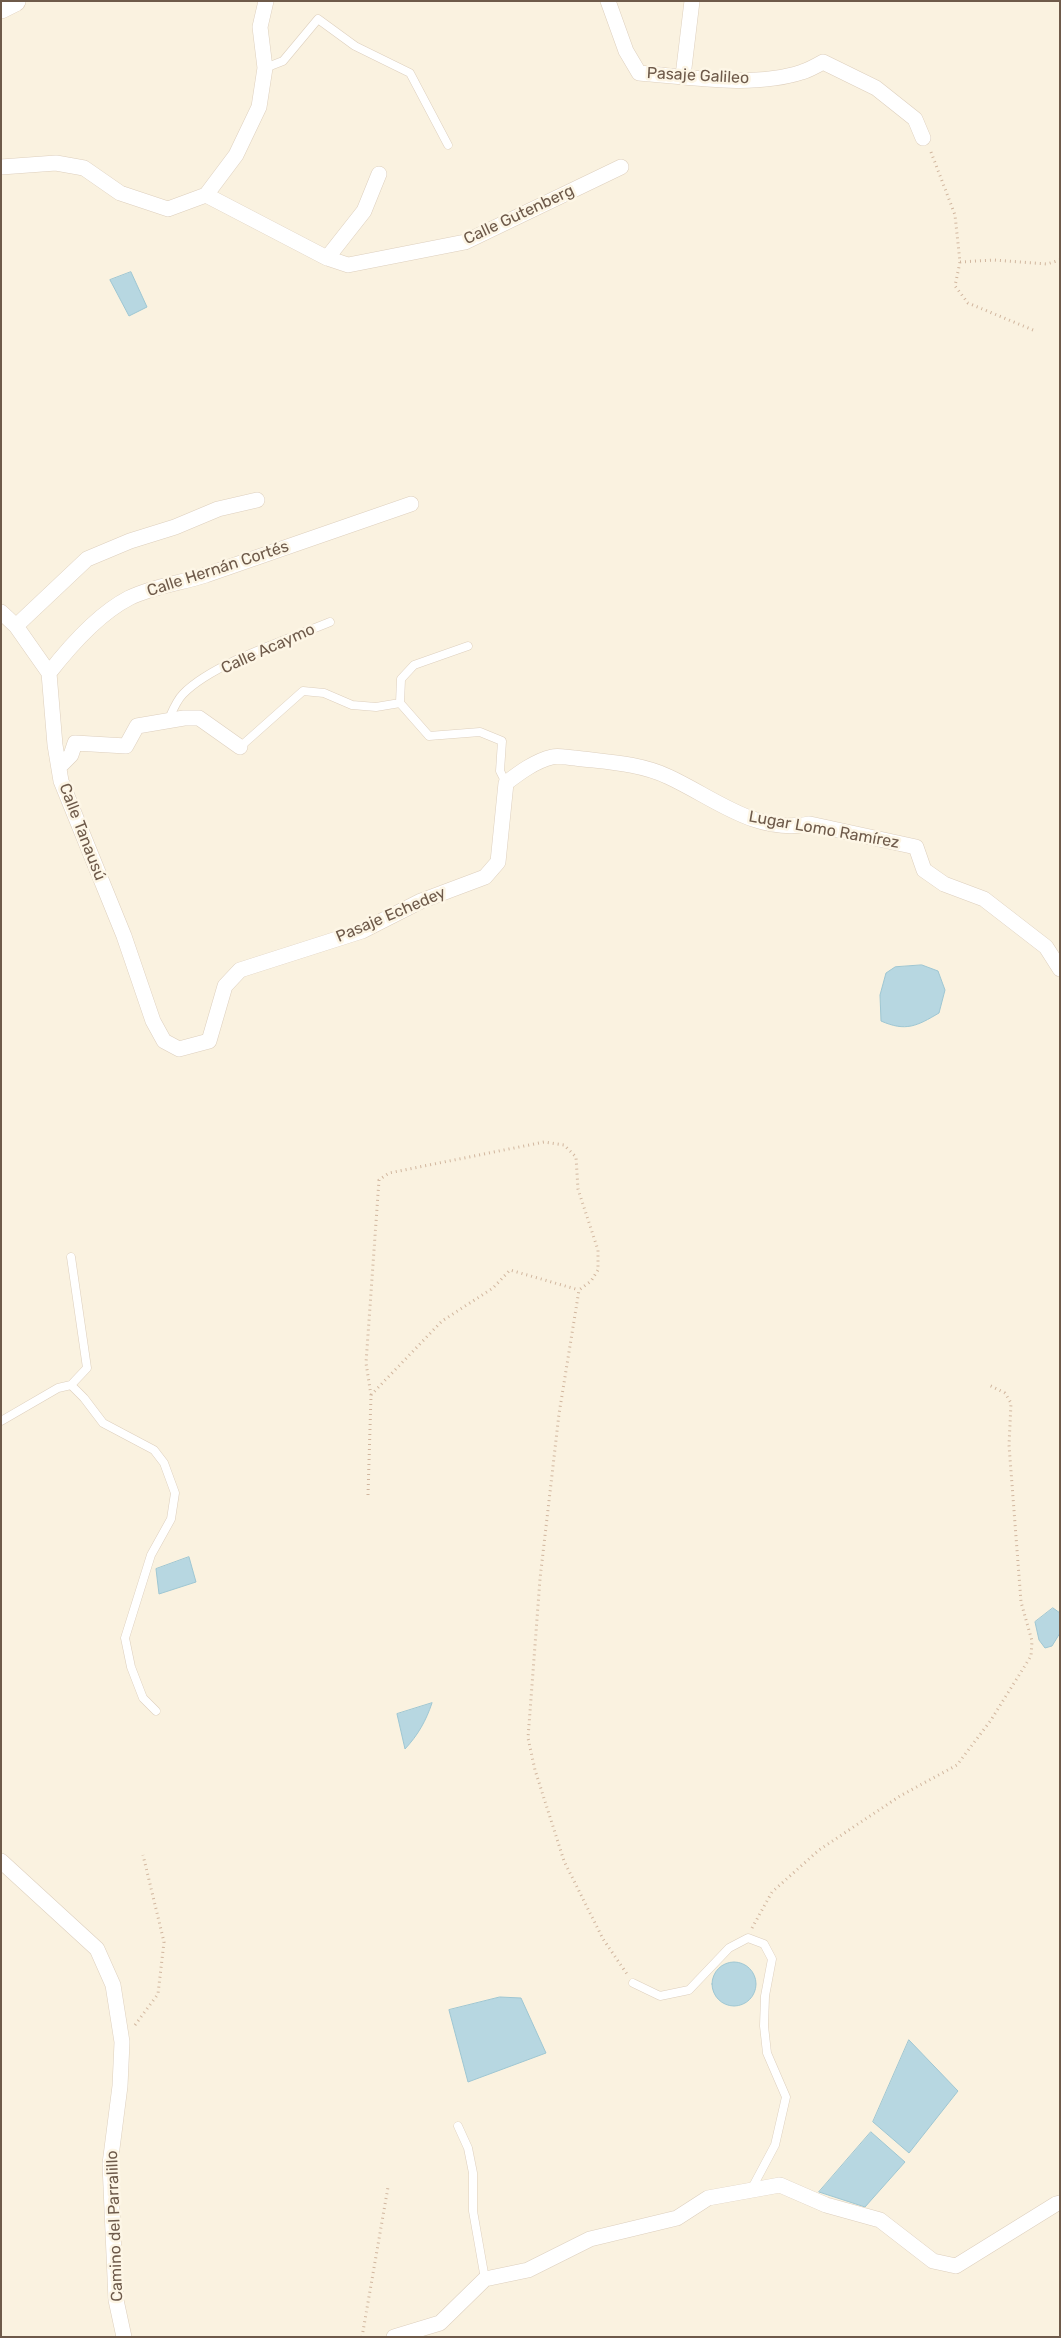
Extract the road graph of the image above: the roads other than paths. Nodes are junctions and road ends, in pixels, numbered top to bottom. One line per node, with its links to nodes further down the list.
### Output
1 (15, 1): 5 (main road)
2 (266, 1): 6 (street)
3 (608, 1): 7 (street, Pasaje Galileo)
4 (692, 1): 7 (street)
5 (1, 8)
6 (265, 68): 9 (lane); 13 (street)
7 (683, 76): 8 (street, Pasaje Galileo)
8 (924, 138)
9 (448, 145)
10 (1, 167): 13 (street)
11 (621, 167): 14 (street, Calle Gutenberg)
12 (379, 174): 14 (street)
13 (206, 195): 14 (street)
14 (327, 258)
15 (257, 500): 19 (street)
16 (411, 504): 21 (street, Calle Hernán Cortés)
17 (1, 612): 19 (street, Calle Tanausú)
18 (330, 622): 23 (lane, Calle Acaymo)
19 (16, 626): 21 (street, Calle Tanausú)
20 (468, 646): 22 (lane)
21 (49, 673): 25 (street, Calle Tanausú)
22 (400, 703): 24 (lane); 26 (lane)
23 (168, 721): 24 (street); 25 (street)
24 (240, 747)
25 (59, 767): 28 (street, Calle Tanausú)
26 (506, 783): 27 (street, Lugar Lomo Ramírez); 28 (street, Pasaje Echedey)
27 (1060, 969)
28 (240, 970)
29 (71, 1257): 30 (lane)
30 (71, 1385): 31 (lane); 32 (lane)
31 (1, 1421)
32 (156, 1711)
33 (1, 1861): 39 (street, Camino del Parralillo)
34 (633, 1983): 36 (lane)
35 (458, 2126): 38 (lane)
36 (751, 2190): 37 (street); 38 (street)
37 (1060, 2203)
38 (485, 2279): 40 (street)
39 (124, 2337)
40 (394, 2337)

